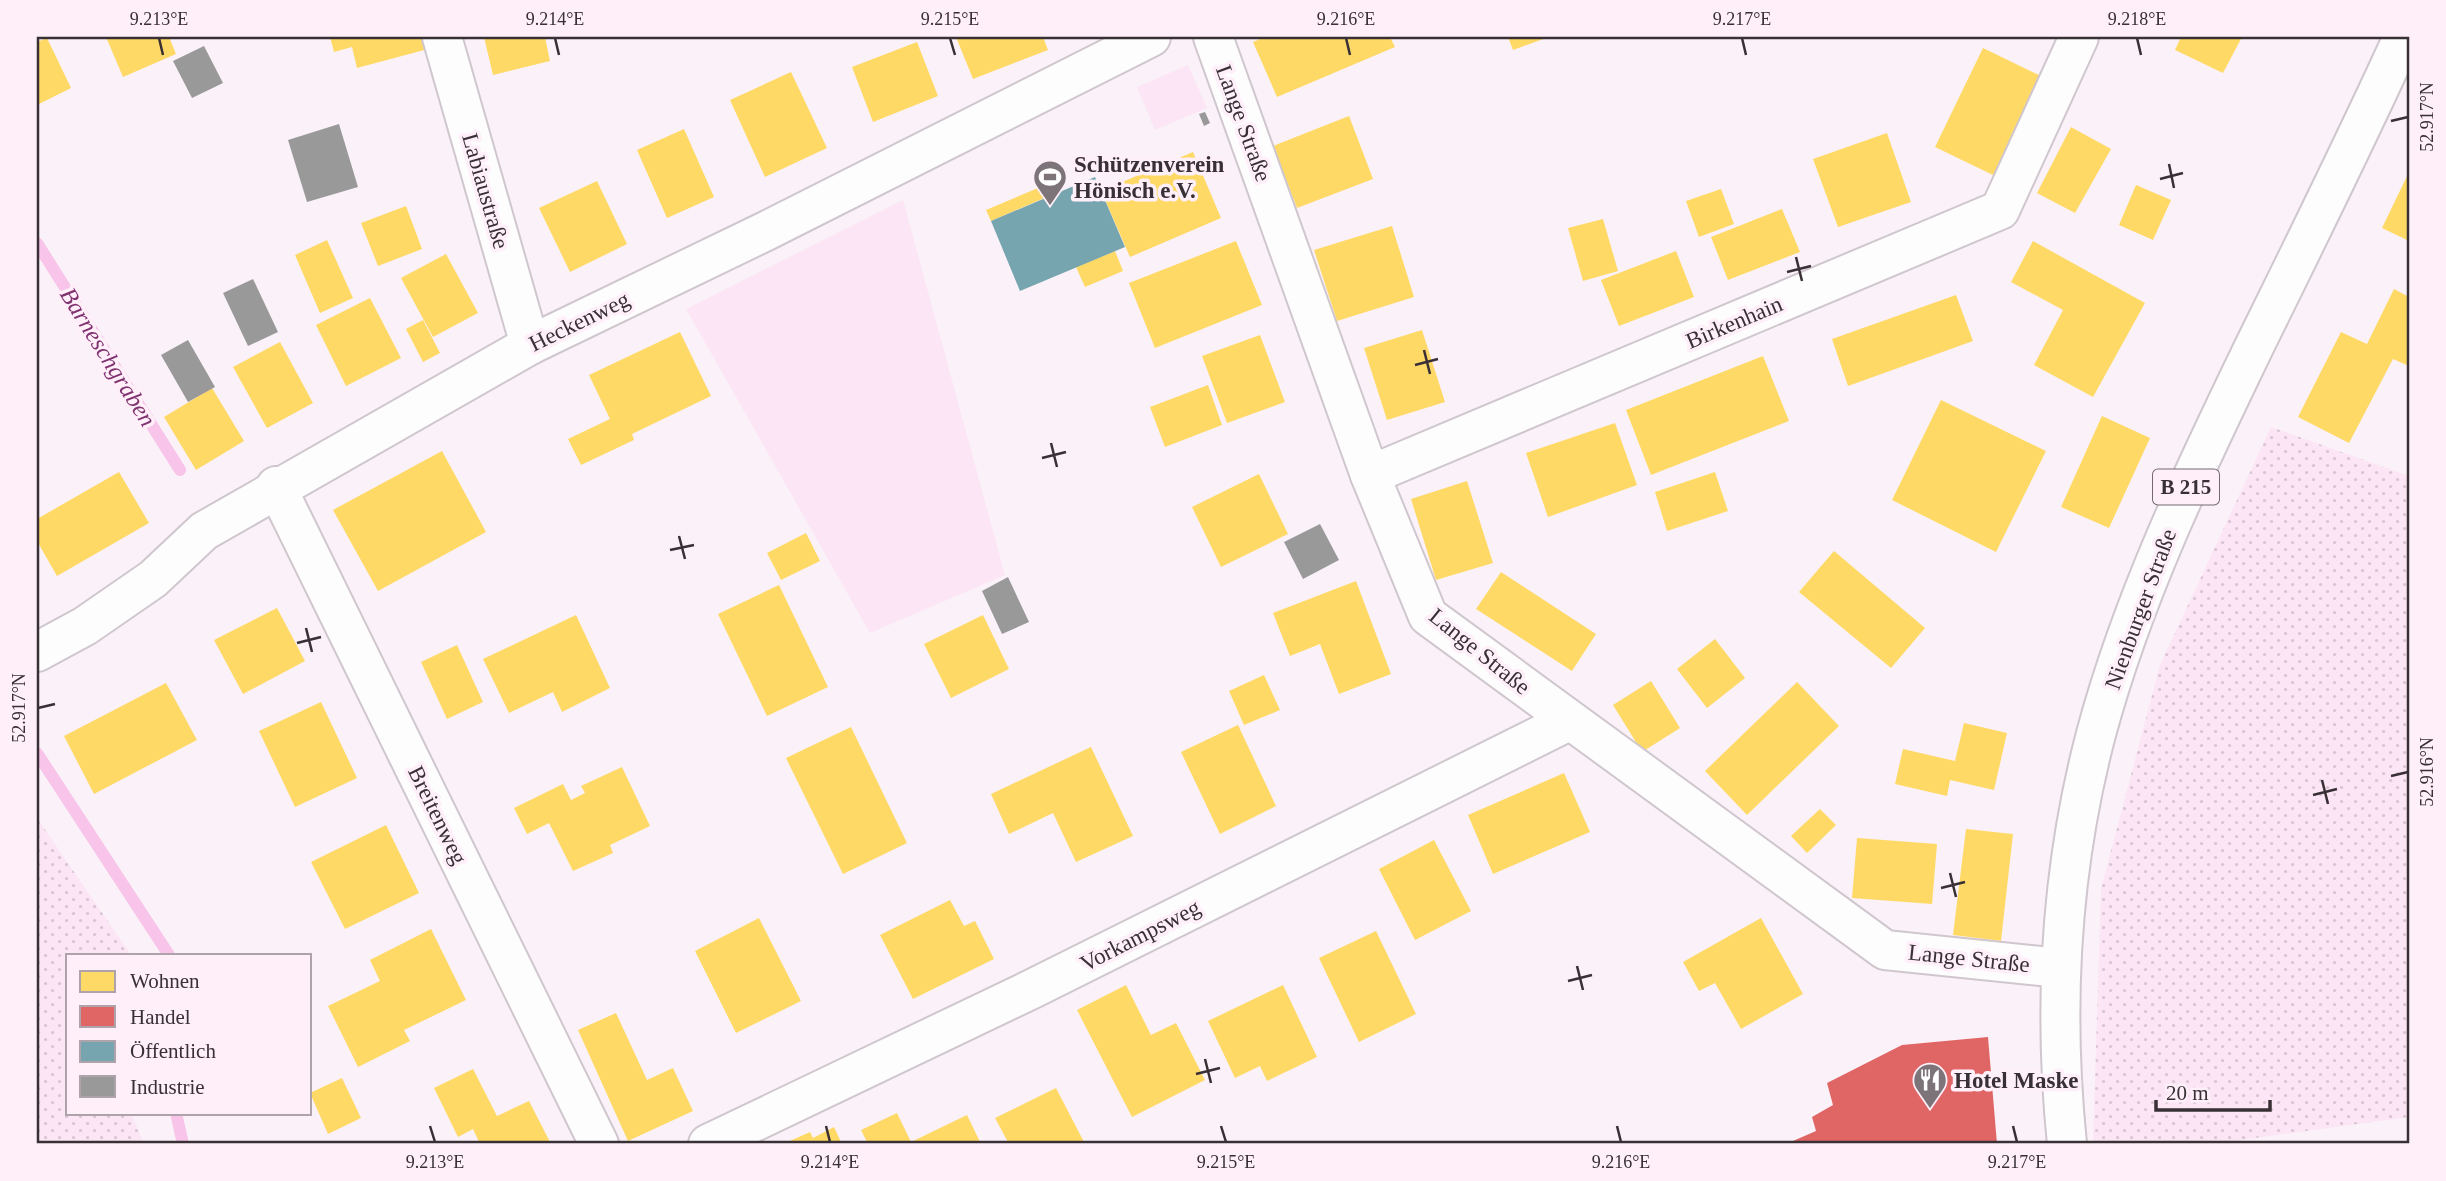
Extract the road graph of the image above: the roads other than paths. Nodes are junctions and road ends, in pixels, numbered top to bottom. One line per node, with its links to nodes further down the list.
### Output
1 (442, 37): 6 (street, Labiaustraße)
2 (1151, 37): 6 (street, Heckenweg)
3 (1213, 37): 7 (street, Lange Straße)
4 (2079, 37): 7 (street, Birkenhain)
5 (2403, 37): 11 (street, Nienburger Straße / B 215)
6 (530, 345): 8 (street, Heckenweg)
7 (1370, 475): 10 (street, Lange Straße)
8 (276, 486): 9 (street, Heckenweg); 12 (street, Breitenweg)
9 (37, 652)
10 (1569, 721): 11 (street, Lange Straße); 13 (street, Vorkampsweg)
11 (2060, 968): 14 (street, Nienburger Straße / B 215)
12 (599, 1144)
13 (708, 1144)
14 (2067, 1144)

